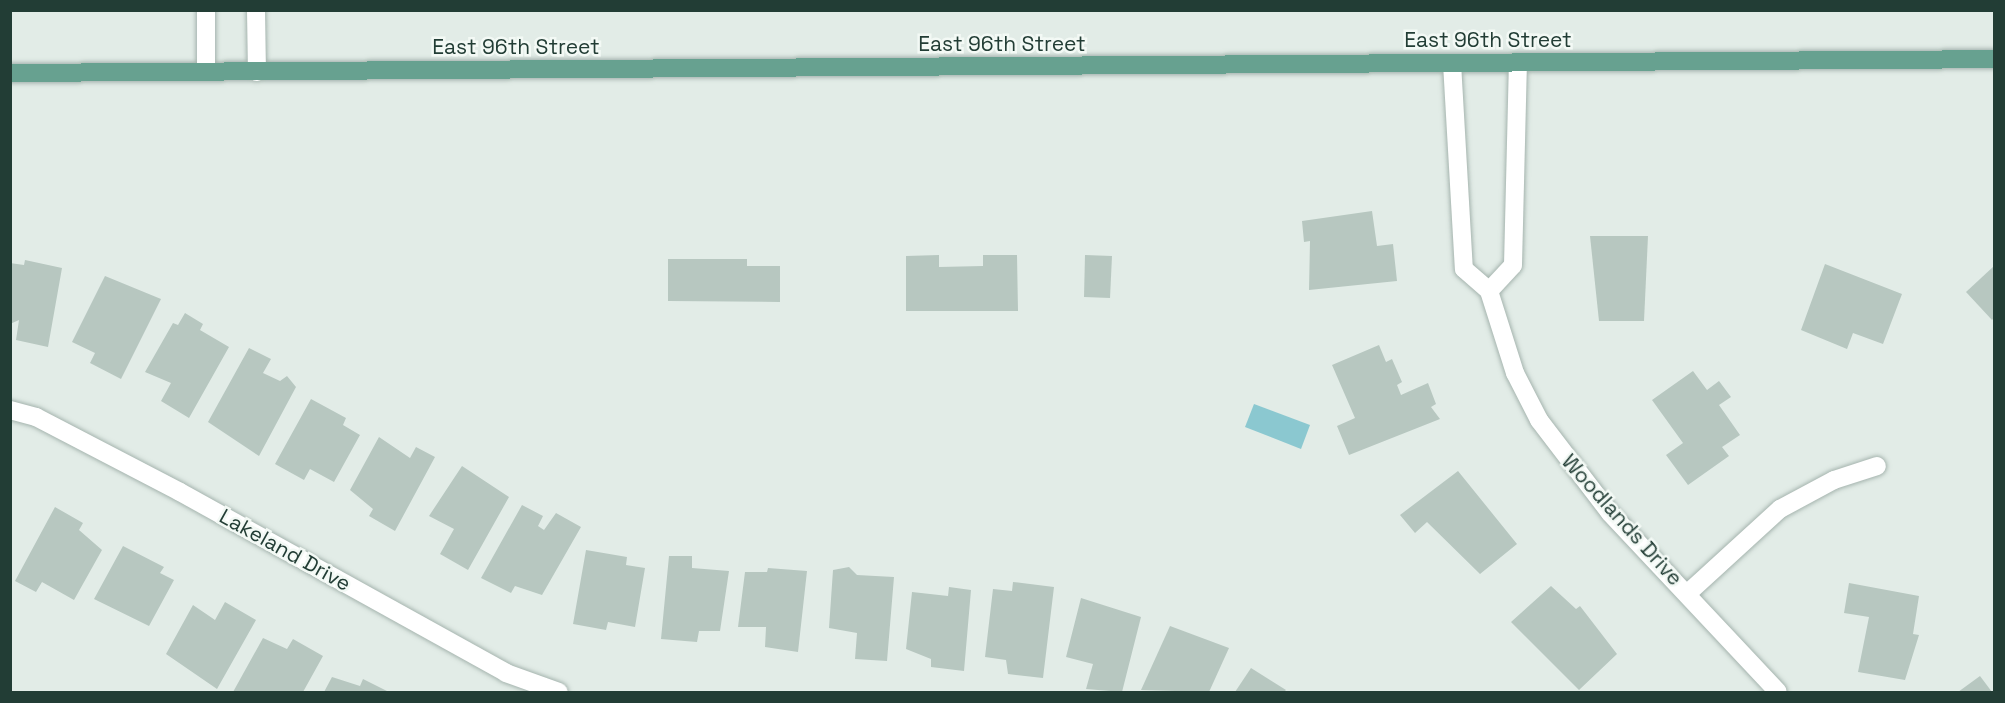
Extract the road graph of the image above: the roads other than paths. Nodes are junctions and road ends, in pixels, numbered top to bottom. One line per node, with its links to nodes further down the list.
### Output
1 (206, 10): 6 (street)
2 (256, 10): 7 (street)
3 (1995, 59): 4 (main road, East 96th Street)
4 (1518, 62): 5 (main road, East 96th Street); 9 (street)
5 (1452, 63): 7 (main road, East 96th Street); 9 (street)
6 (206, 72): 7 (main road, East 96th Street); 8 (main road, East 96th Street)
7 (257, 72)
8 (10, 73)
9 (1489, 291): 12 (street, Woodlands Drive)
10 (10, 410): 13 (street, Lakeland Drive)
11 (1877, 466): 12 (street)
12 (1688, 593): 14 (street, Woodlands Drive)
13 (559, 693)
14 (1778, 693)

